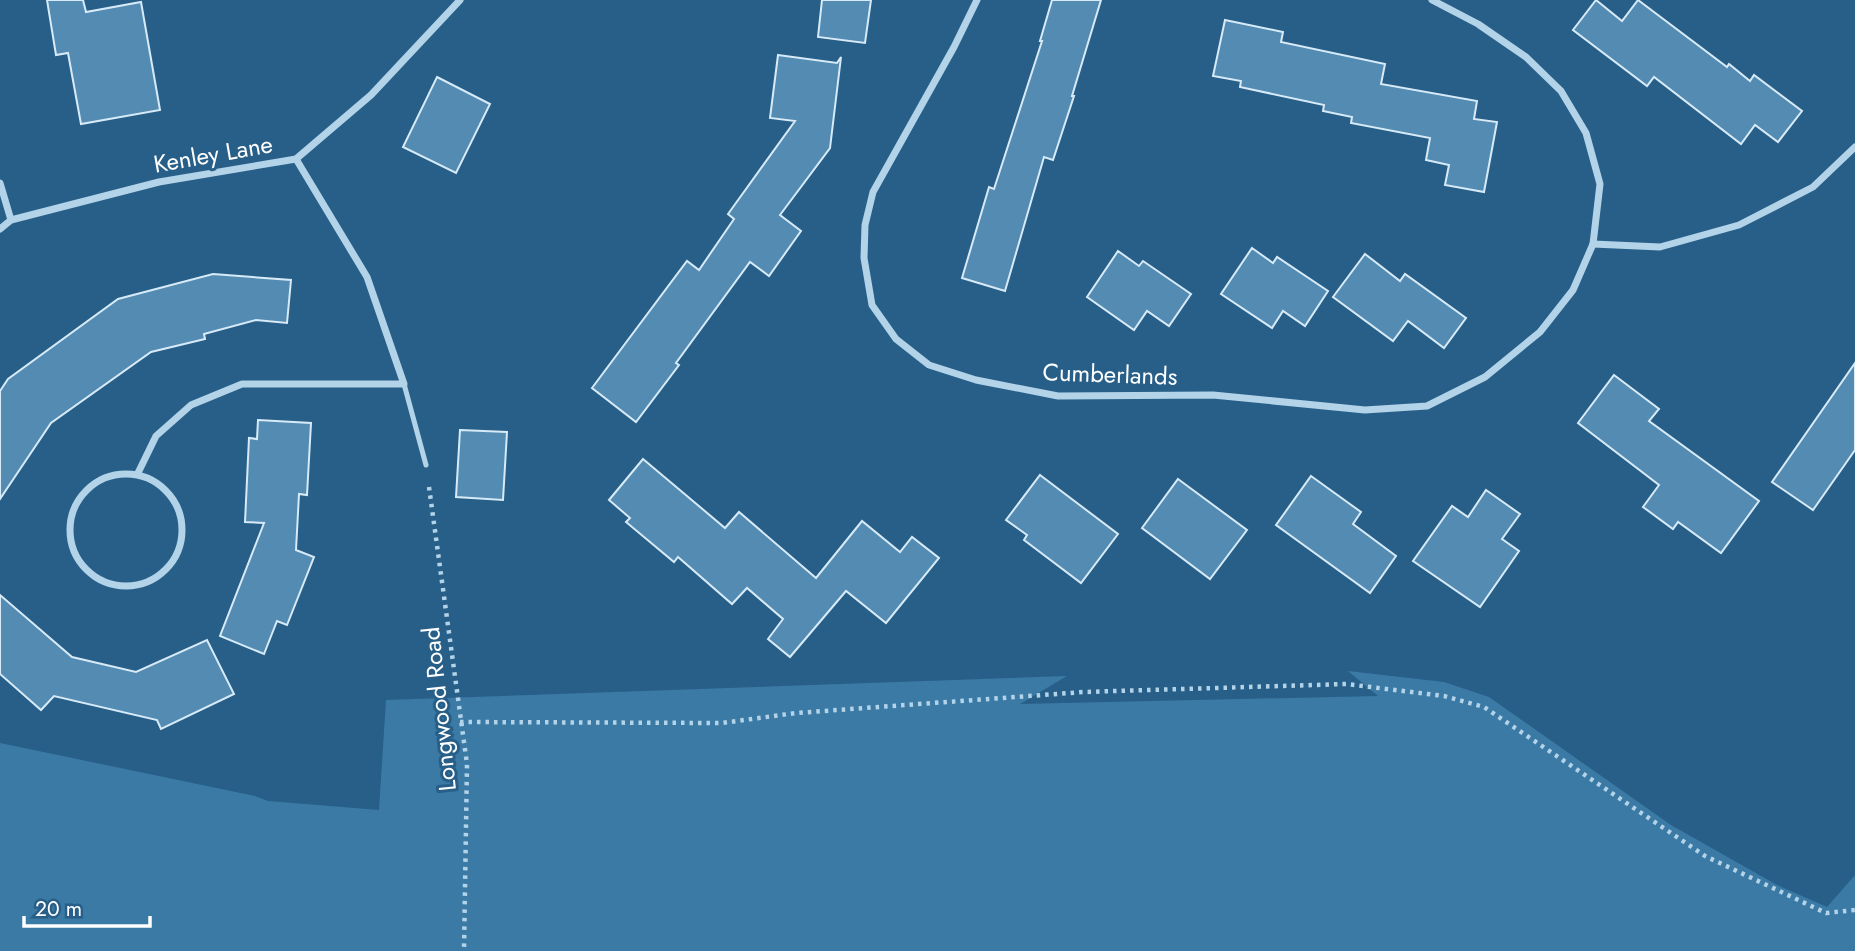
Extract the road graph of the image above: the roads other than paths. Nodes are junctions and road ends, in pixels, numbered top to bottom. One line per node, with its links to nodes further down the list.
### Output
1 (460, 0): 5 (street, Kenley Lane)
2 (977, 0): 9 (street, Cumberlands)
3 (1432, 0): 9 (street, Cumberlands)
4 (1855, 147): 9 (street)
5 (296, 159): 7 (street, Kenley Lane); 10 (street)
6 (0, 183): 7 (street)
7 (11, 220): 8 (street, Kenley Lane)
8 (0, 229)
9 (1593, 244)
10 (404, 384): 11 (lane); 12 (street)
11 (426, 465)
12 (138, 473): 12 (street)

